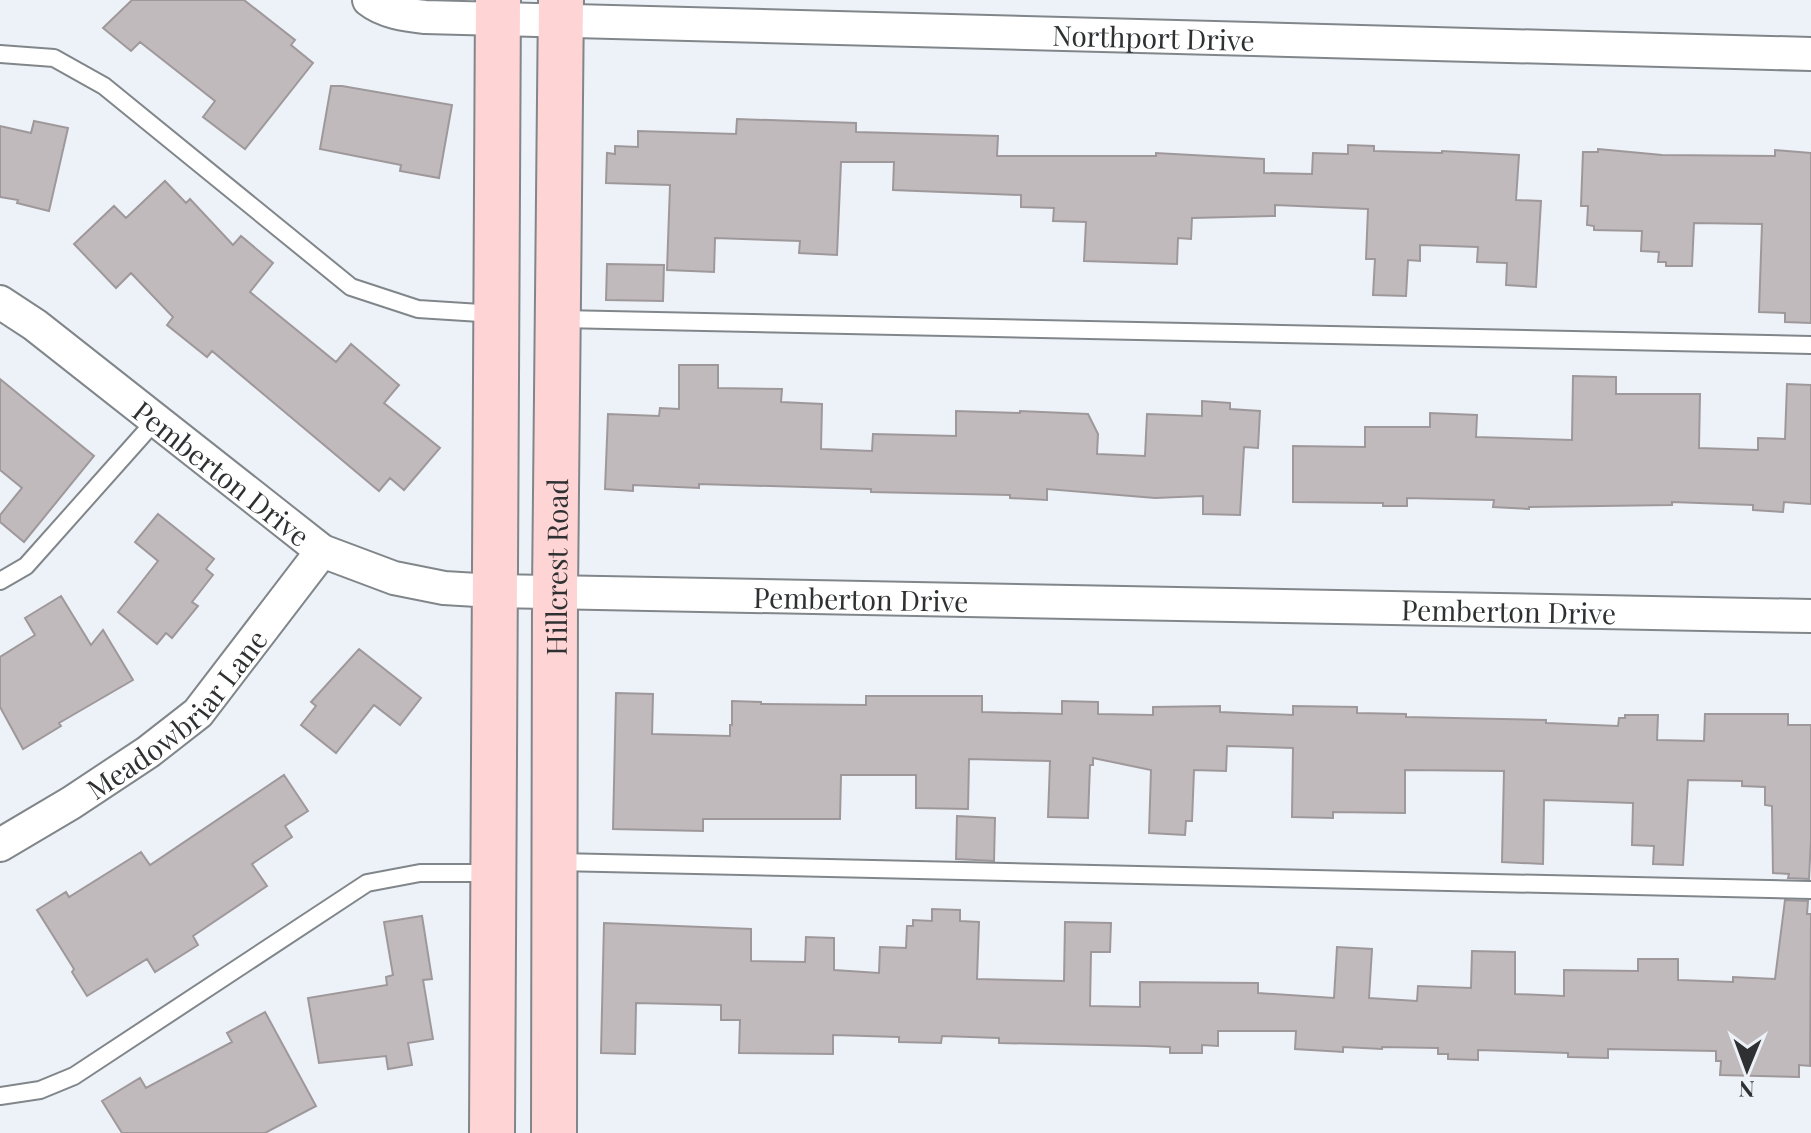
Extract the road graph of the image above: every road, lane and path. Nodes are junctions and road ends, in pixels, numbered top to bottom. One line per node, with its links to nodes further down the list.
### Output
1 (369, 0): 2 (street, Northport Drive)
2 (498, 9): 3 (street, Northport Drive); 7 (main road)
3 (561, 10): 5 (street, Northport Drive); 8 (main road, Hillcrest Road)
4 (0, 54): 7 (lane)
5 (1811, 54)
6 (0, 302): 10 (street, Pemberton Drive)
7 (496, 314): 13 (main road)
8 (558, 319): 9 (lane); 14 (main road, Hillcrest Road)
9 (1811, 345)
10 (156, 420): 11 (street, Pemberton Drive); 12 (lane)
11 (322, 551): 13 (street, Pemberton Drive); 16 (street, Meadowbriar Lane)
12 (0, 581)
13 (494, 591): 14 (street, Pemberton Drive); 18 (main road)
14 (555, 592): 15 (street, Pemberton Drive); 17 (main road, Hillcrest Road)
15 (1811, 616)
16 (0, 845)
17 (554, 862): 19 (lane); 22 (main road, Hillcrest Road)
18 (493, 873): 20 (lane); 21 (main road)
19 (1811, 890)
20 (0, 1096)
21 (492, 1133)
22 (554, 1133)

